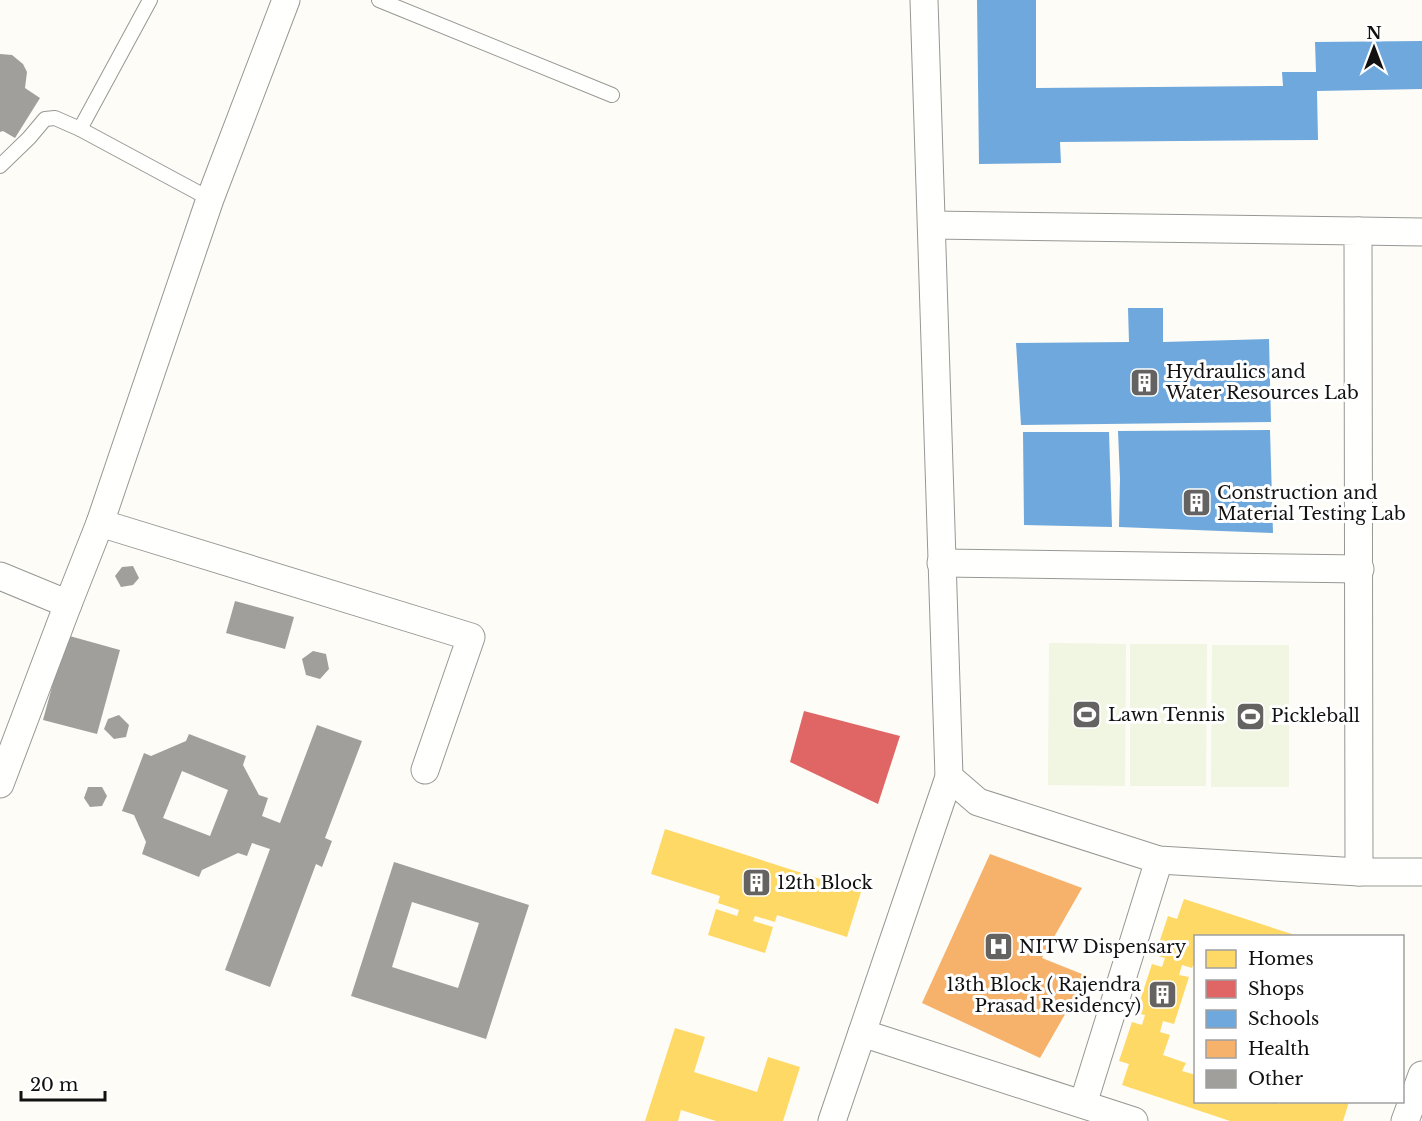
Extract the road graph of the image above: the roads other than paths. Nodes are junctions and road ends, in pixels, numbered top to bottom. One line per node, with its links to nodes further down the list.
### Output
1 (150, 0): 6 (lane)
2 (286, 0): 8 (street)
3 (380, 0): 5 (lane)
4 (924, 0): 9 (street)
5 (612, 95)
6 (80, 129): 7 (lane); 8 (lane)
7 (0, 166)
8 (210, 199): 12 (street)
9 (932, 225): 10 (street); 13 (street)
10 (1358, 231): 11 (street); 14 (street)
11 (1422, 232)
12 (100, 523): 16 (street); 17 (street)
13 (942, 563): 14 (street); 18 (street)
14 (1360, 569): 21 (street)
15 (0, 576): 16 (street)
16 (68, 604): 19 (street)
17 (425, 770)
18 (950, 777): 20 (street); 23 (street)
19 (0, 784)
20 (1158, 860): 21 (street); 25 (street)
21 (1359, 872): 22 (street)
22 (1422, 872)
23 (862, 1033): 25 (street); 26 (street)
24 (1422, 1075): 28 (street)
25 (1083, 1104): 27 (street)
26 (832, 1121)
27 (1134, 1121)
28 (1405, 1121)

